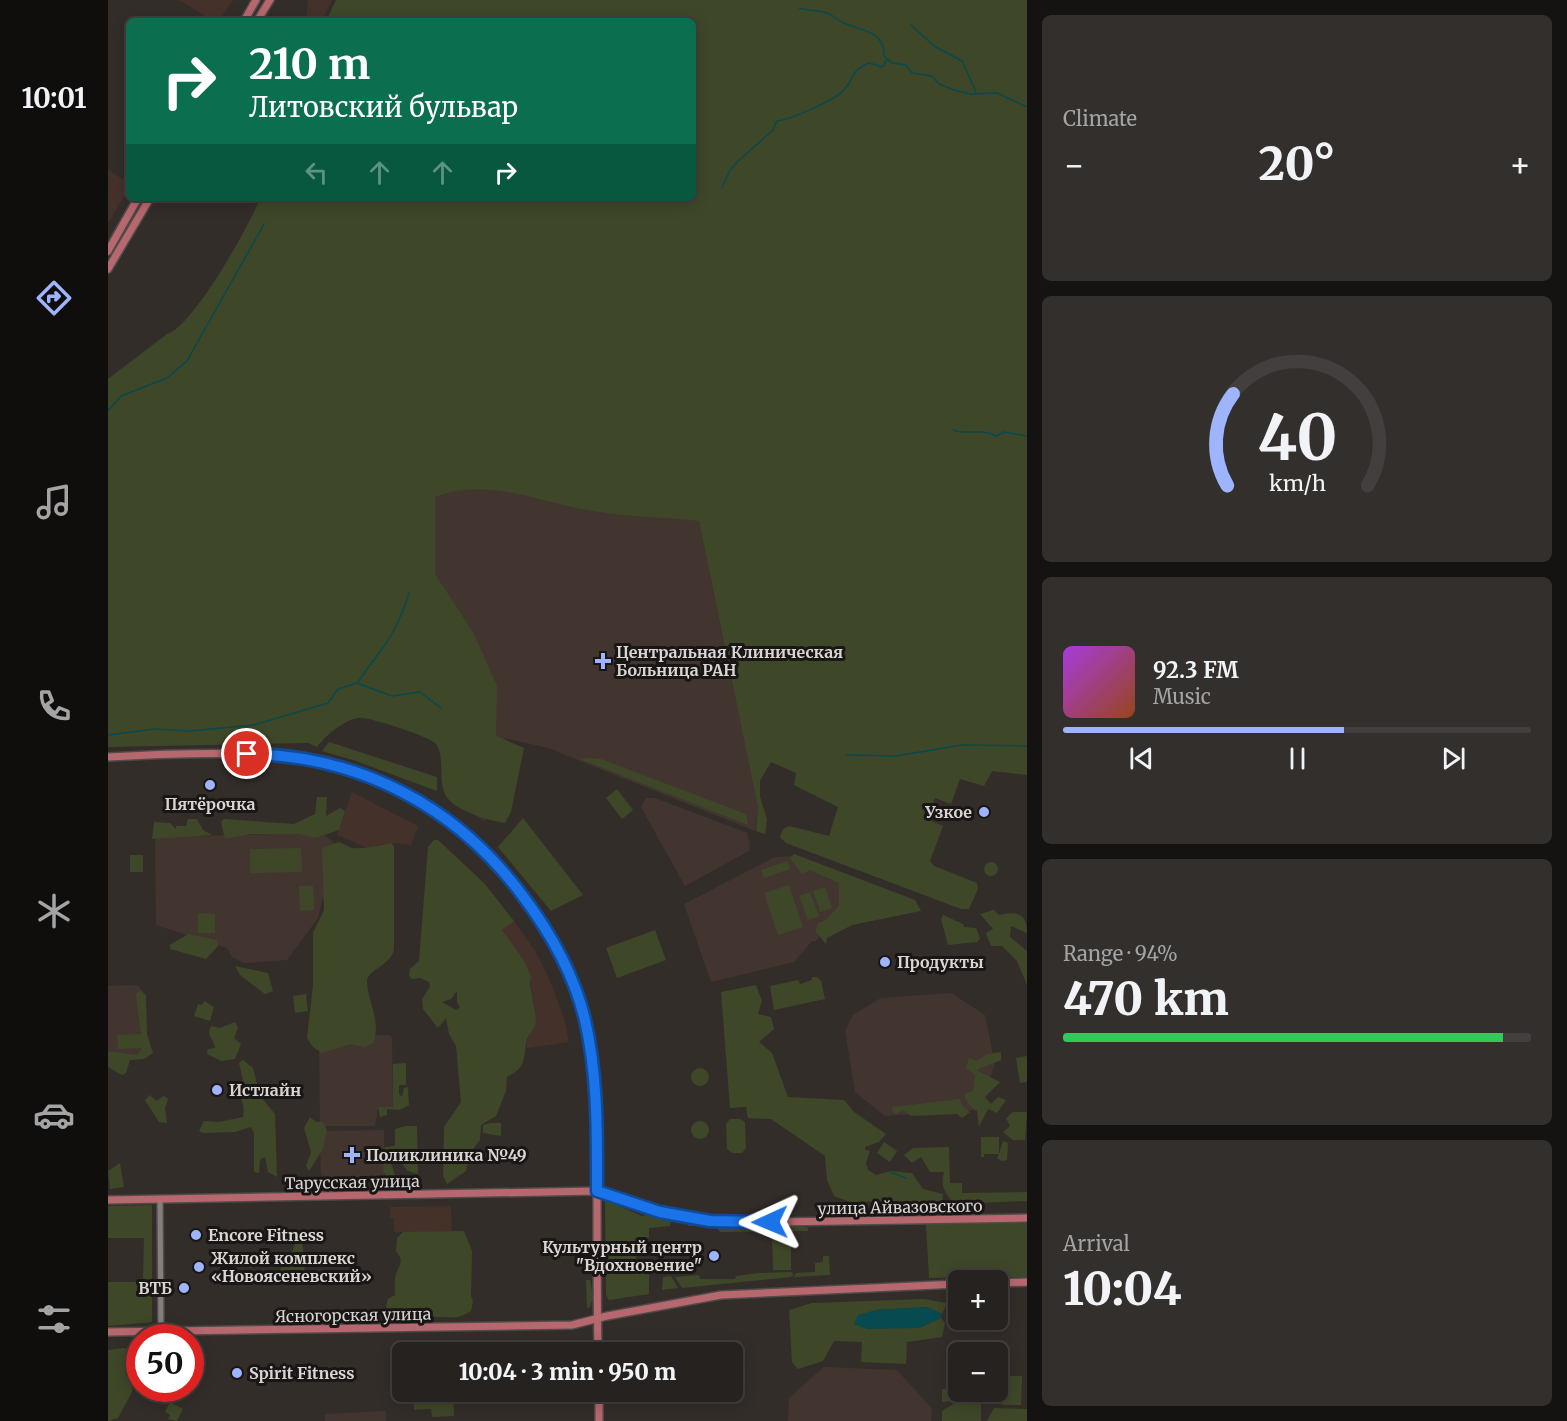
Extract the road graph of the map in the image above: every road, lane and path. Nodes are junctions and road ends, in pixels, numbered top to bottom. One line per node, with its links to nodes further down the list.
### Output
1 (256, 0): 3 (main road)
2 (270, 0): 4 (main road)
3 (246, 18)
4 (259, 18)
5 (136, 201): 7 (main road)
6 (148, 201): 8 (main road)
7 (108, 250)
8 (108, 269)
9 (108, 757): 10 (main road)
10 (597, 1191): 11 (main road, Тарусская улица); 13 (main road, улица Айвазовского); 17 (main road)
11 (160, 1199): 12 (main road, Тарусская улица); 18 (street)
12 (108, 1200)
13 (1027, 1218)
14 (1027, 1282): 15 (main road)
15 (1008, 1283)
16 (948, 1284): 17 (main road)
17 (598, 1319): 19 (main road, Ясногорская улица); 22 (main road)
18 (161, 1324)
19 (204, 1330)
20 (108, 1332): 21 (main road, Ясногорская улица)
21 (126, 1332)
22 (598, 1342)
23 (599, 1402): 24 (main road)
24 (599, 1421)

